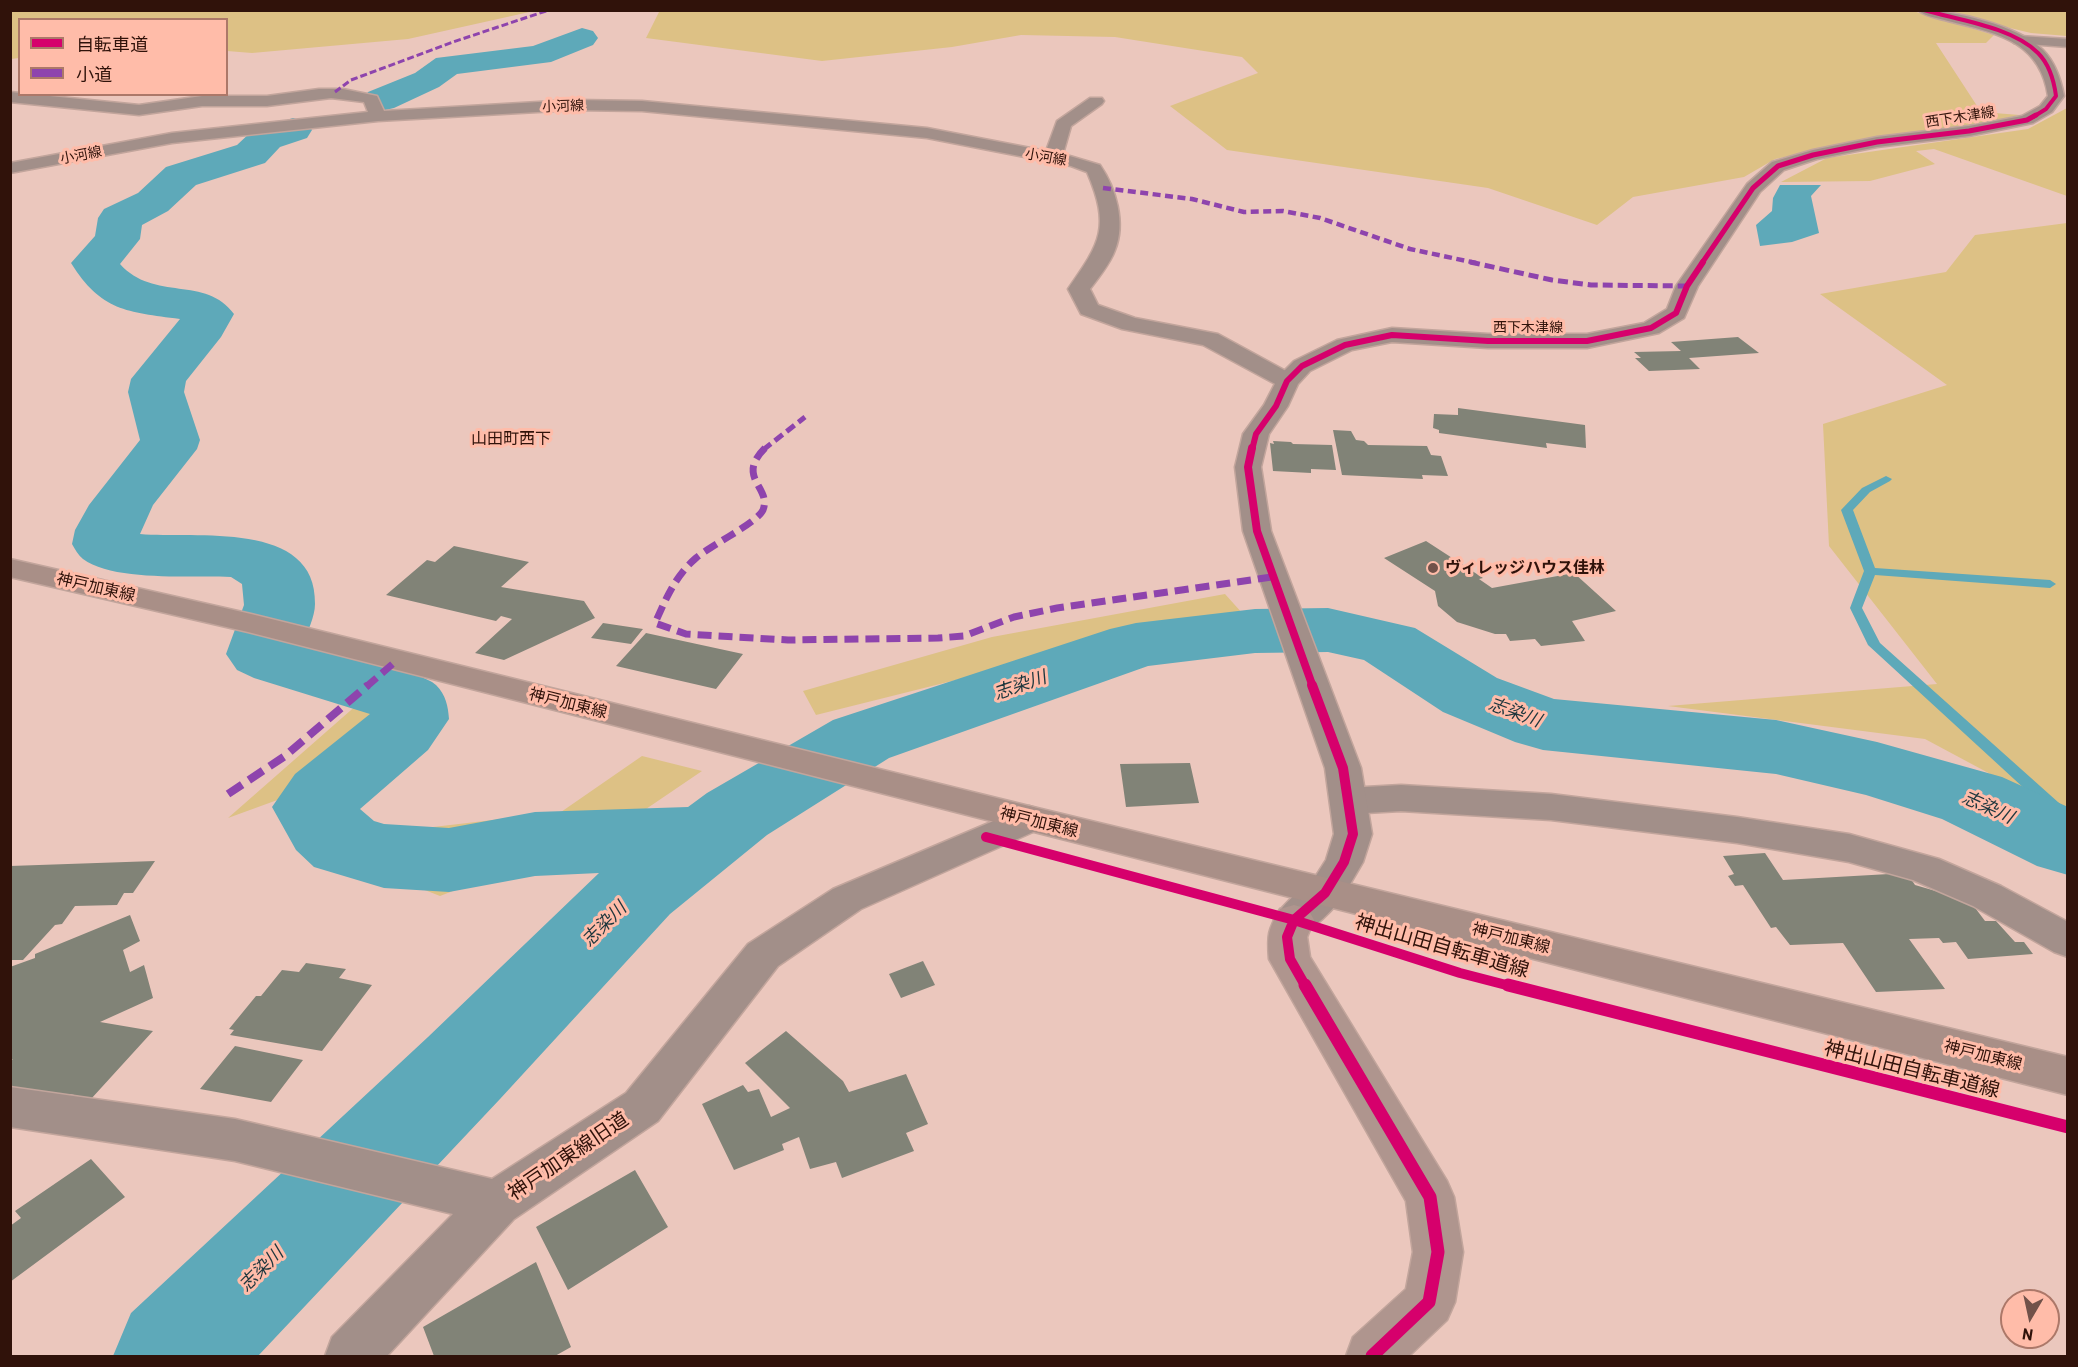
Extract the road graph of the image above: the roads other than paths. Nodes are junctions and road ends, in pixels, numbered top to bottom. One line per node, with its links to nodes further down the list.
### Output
1 (1924, 10): 2 (street, 西下木津線)
2 (2019, 40): 3 (street); 9 (street, 西下木津線)
3 (2067, 43)
4 (10, 97): 6 (street)
5 (1096, 101): 7 (street)
6 (378, 116): 7 (street, 小河線); 8 (street, 小河線)
7 (1053, 158): 9 (street, 小河線)
8 (13, 168)
9 (1287, 381): 11 (street, 西下木津線)
10 (10, 568): 12 (main road, 神戸加東線)
11 (1345, 785): 13 (street, 西下木津線); 14 (street)
12 (1029, 819): 13 (main road, 神戸加東線); 17 (street, 神戸加東線旧道)
13 (1310, 907): 15 (main road, 神戸加東線); 19 (main road)
14 (2067, 940)
15 (2067, 1076)
16 (10, 1107): 17 (street)
17 (486, 1200): 18 (street, 神戸加東線旧道)
18 (351, 1356)
19 (1372, 1356)

